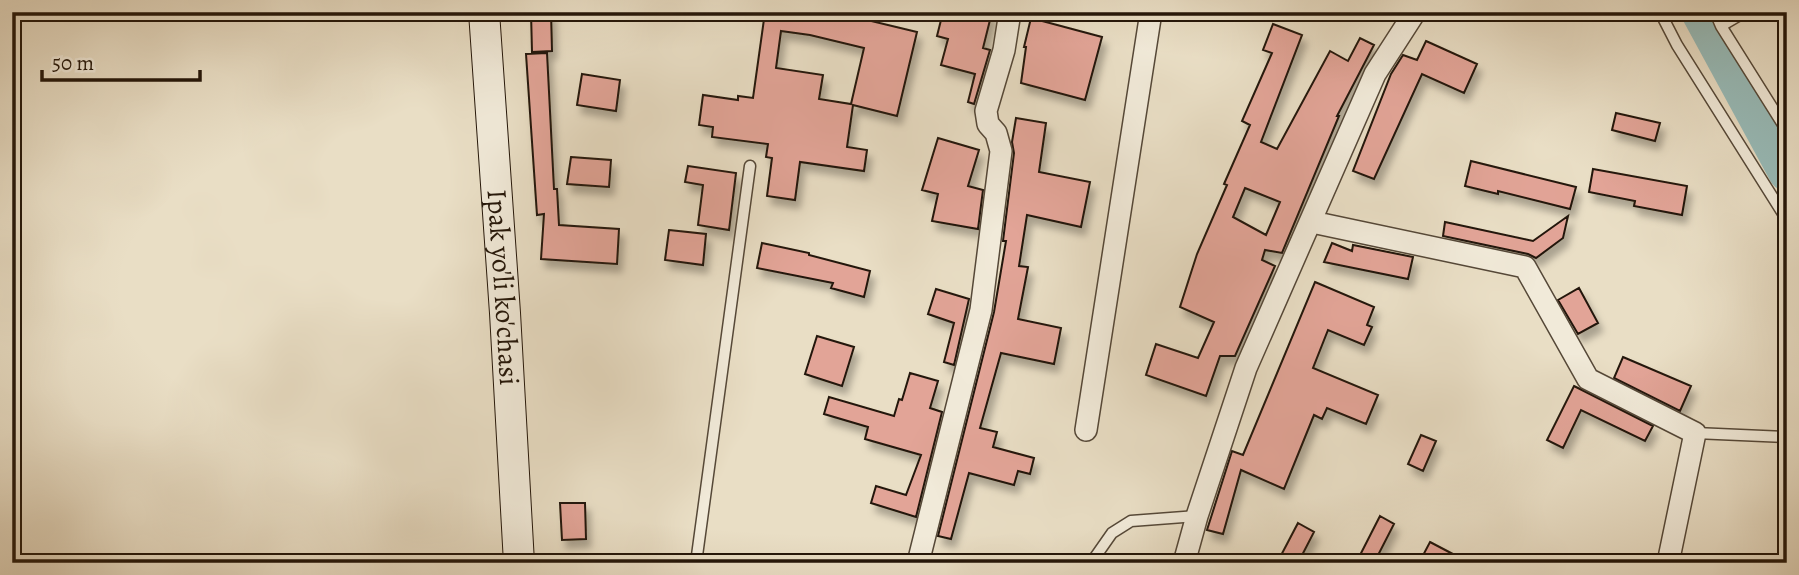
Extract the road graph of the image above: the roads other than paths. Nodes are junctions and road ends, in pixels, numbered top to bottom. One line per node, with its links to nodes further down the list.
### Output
1 (484, 12): 17 (main road, Ipak yo'li ko'chasi)
2 (1010, 12): 19 (street)
3 (1151, 12): 13 (street)
4 (1416, 12): 12 (street)
5 (1660, 12): 11 (lane)
6 (1715, 12): 8 (lane)
7 (1745, 12): 8 (lane)
8 (1721, 26): 9 (lane)
9 (1787, 131)
10 (750, 166): 18 (lane)
11 (1787, 220)
12 (1312, 222): 14 (street); 16 (street)
13 (1086, 430)
14 (1695, 433): 15 (lane); 22 (street)
15 (1787, 437)
16 (1197, 516): 20 (lane); 21 (street)
17 (519, 563)
18 (696, 563)
19 (918, 563)
20 (1091, 563)
21 (1184, 563)
22 (1668, 563)

